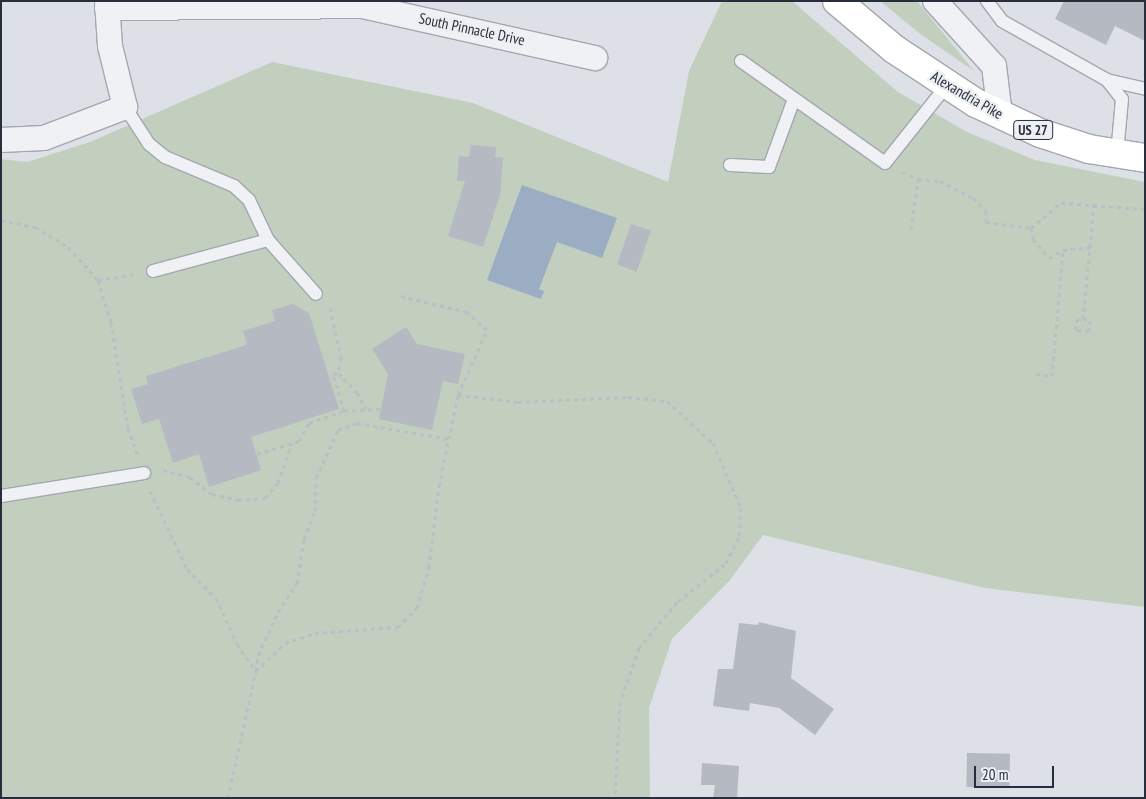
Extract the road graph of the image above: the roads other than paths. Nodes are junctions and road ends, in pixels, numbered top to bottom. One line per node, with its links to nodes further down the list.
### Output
1 (837, 1): 8 (main road, Alexandria Pike / US 27)
2 (935, 1): 12 (street)
3 (987, 1): 7 (lane)
4 (107, 5): 5 (street, South Pinnacle Drive); 11 (street)
5 (595, 58)
6 (741, 61): 10 (lane)
7 (1107, 80): 9 (lane); 14 (lane)
8 (946, 85): 10 (lane); 12 (main road, Alexandria Pike / US 27)
9 (1145, 88)
10 (794, 99): 16 (lane)
11 (125, 107): 13 (street); 17 (lane)
12 (1000, 115): 14 (main road, Alexandria Pike / US 27)
13 (1, 140)
14 (1117, 154): 15 (main road, Alexandria Pike / US 27)
15 (1145, 158)
16 (730, 166)
17 (268, 240): 18 (lane); 19 (lane)
18 (153, 271)
19 (316, 294)
20 (144, 473): 21 (lane)
21 (1, 496)

